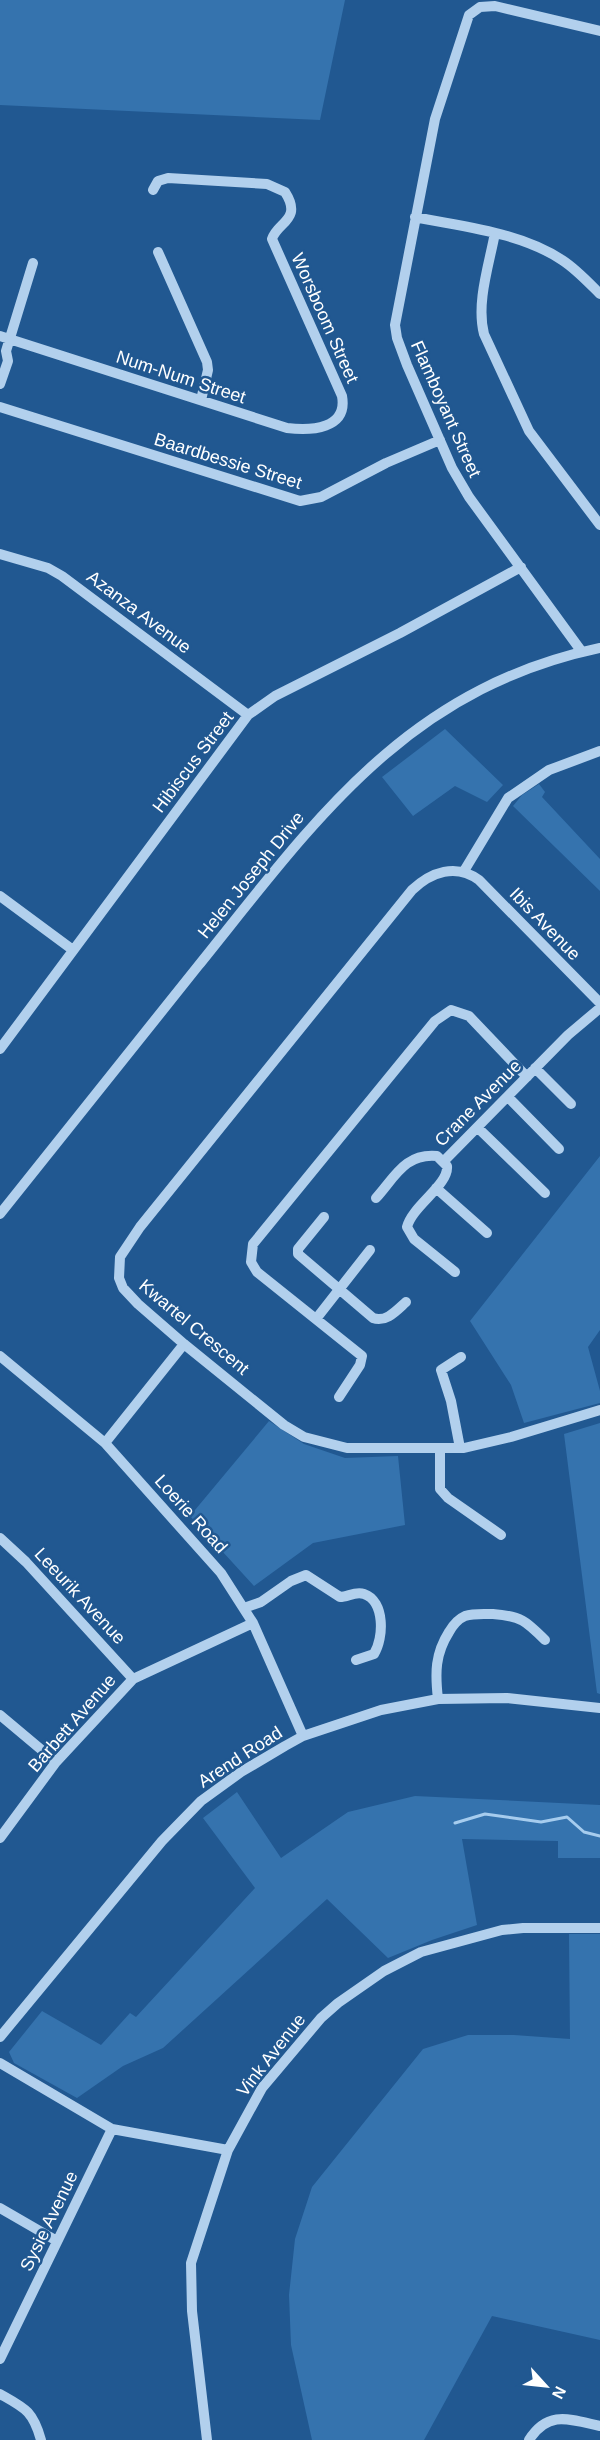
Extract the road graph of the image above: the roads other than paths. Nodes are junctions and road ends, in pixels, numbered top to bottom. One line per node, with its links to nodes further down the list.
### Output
1 (600, 31): 3 (street, Flamboyant Street)
2 (153, 190): 12 (street, Worsboom Street)
3 (415, 217): 4 (street); 14 (street, Flamboyant Street)
4 (495, 233): 7 (street); 15 (street)
5 (158, 252): 11 (street)
6 (33, 263): 8 (street)
7 (600, 294)
8 (4, 338): 9 (street); 11 (street, Num-Num Street)
9 (3, 352): 10 (street)
10 (0, 384)
11 (201, 400): 12 (street, Num-Num Street)
12 (344, 405)
13 (0, 406): 14 (street, Baardbessie Street)
14 (440, 440): 17 (street, Flamboyant Street)
15 (600, 525)
16 (0, 554): 20 (street, Azanza Avenue)
17 (521, 567): 19 (street, Flamboyant Street); 20 (street, Hibiscus Street)
18 (600, 648): 19 (street, Helen Joseph Drive)
19 (582, 652): 38 (street, Helen Joseph Drive)
20 (248, 715): 24 (street, Hibiscus Street)
21 (600, 751): 22 (street)
22 (464, 871): 25 (street, Ibis Avenue); 46 (street, Kwartel Crescent)
23 (0, 896): 24 (street)
24 (73, 950): 27 (street, Hibiscus Street)
25 (600, 1003)
26 (600, 1008): 28 (street, Crane Avenue)
27 (0, 1049)
28 (536, 1068): 29 (street, Crane Avenue); 31 (street)
29 (526, 1077): 30 (street, Crane Avenue); 45 (street)
30 (508, 1097): 32 (street, Crane Avenue); 33 (street)
31 (571, 1104)
32 (478, 1128): 34 (street, Crane Avenue); 36 (street)
33 (559, 1149)
34 (443, 1162): 35 (street); 37 (street, Crane Avenue)
35 (436, 1188): 40 (street); 42 (street)
36 (545, 1193)
37 (376, 1198)
38 (0, 1214)
39 (324, 1217): 43 (street)
40 (487, 1233)
41 (370, 1250): 43 (street)
42 (455, 1272)
43 (339, 1289): 44 (street); 45 (street)
44 (406, 1302)
45 (316, 1319): 49 (street)
46 (184, 1344): 51 (street); 53 (street, Kwartel Crescent)
47 (0, 1356): 51 (street, Loerie Road)
48 (461, 1357): 52 (street)
49 (339, 1397)
50 (600, 1410): 52 (street, Kwartel Crescent)
51 (105, 1443): 56 (street, Loerie Road)
52 (460, 1448): 53 (street, Kwartel Crescent)
53 (440, 1449): 54 (street)
54 (501, 1535)
55 (0, 1538): 60 (street, Leeurik Avenue)
56 (244, 1608): 57 (street, Loerie Road); 59 (street)
57 (253, 1623): 60 (street, Barbett Avenue); 64 (street, Loerie Road)
58 (545, 1640): 61 (street)
59 (356, 1660)
60 (133, 1679): 65 (street, Barbett Avenue)
61 (438, 1699): 62 (street, Arend Road); 64 (street, Arend Road)
62 (600, 1708)
63 (0, 1715): 65 (street)
64 (303, 1736): 68 (street, Arend Road)
65 (56, 1762): 66 (street, Barbett Avenue)
66 (0, 1838)
67 (600, 1928): 71 (street, Vink Avenue)
68 (0, 2037)
69 (0, 2063): 70 (street)
70 (112, 2129): 71 (street); 73 (street, Sysie Avenue)
71 (228, 2150): 78 (street, Vink Avenue)
72 (0, 2208): 73 (street)
73 (57, 2241): 74 (street, Sysie Avenue)
74 (0, 2359)
75 (0, 2394): 77 (street)
76 (600, 2426): 79 (street)
77 (41, 2440)
78 (207, 2440)
79 (529, 2440)

